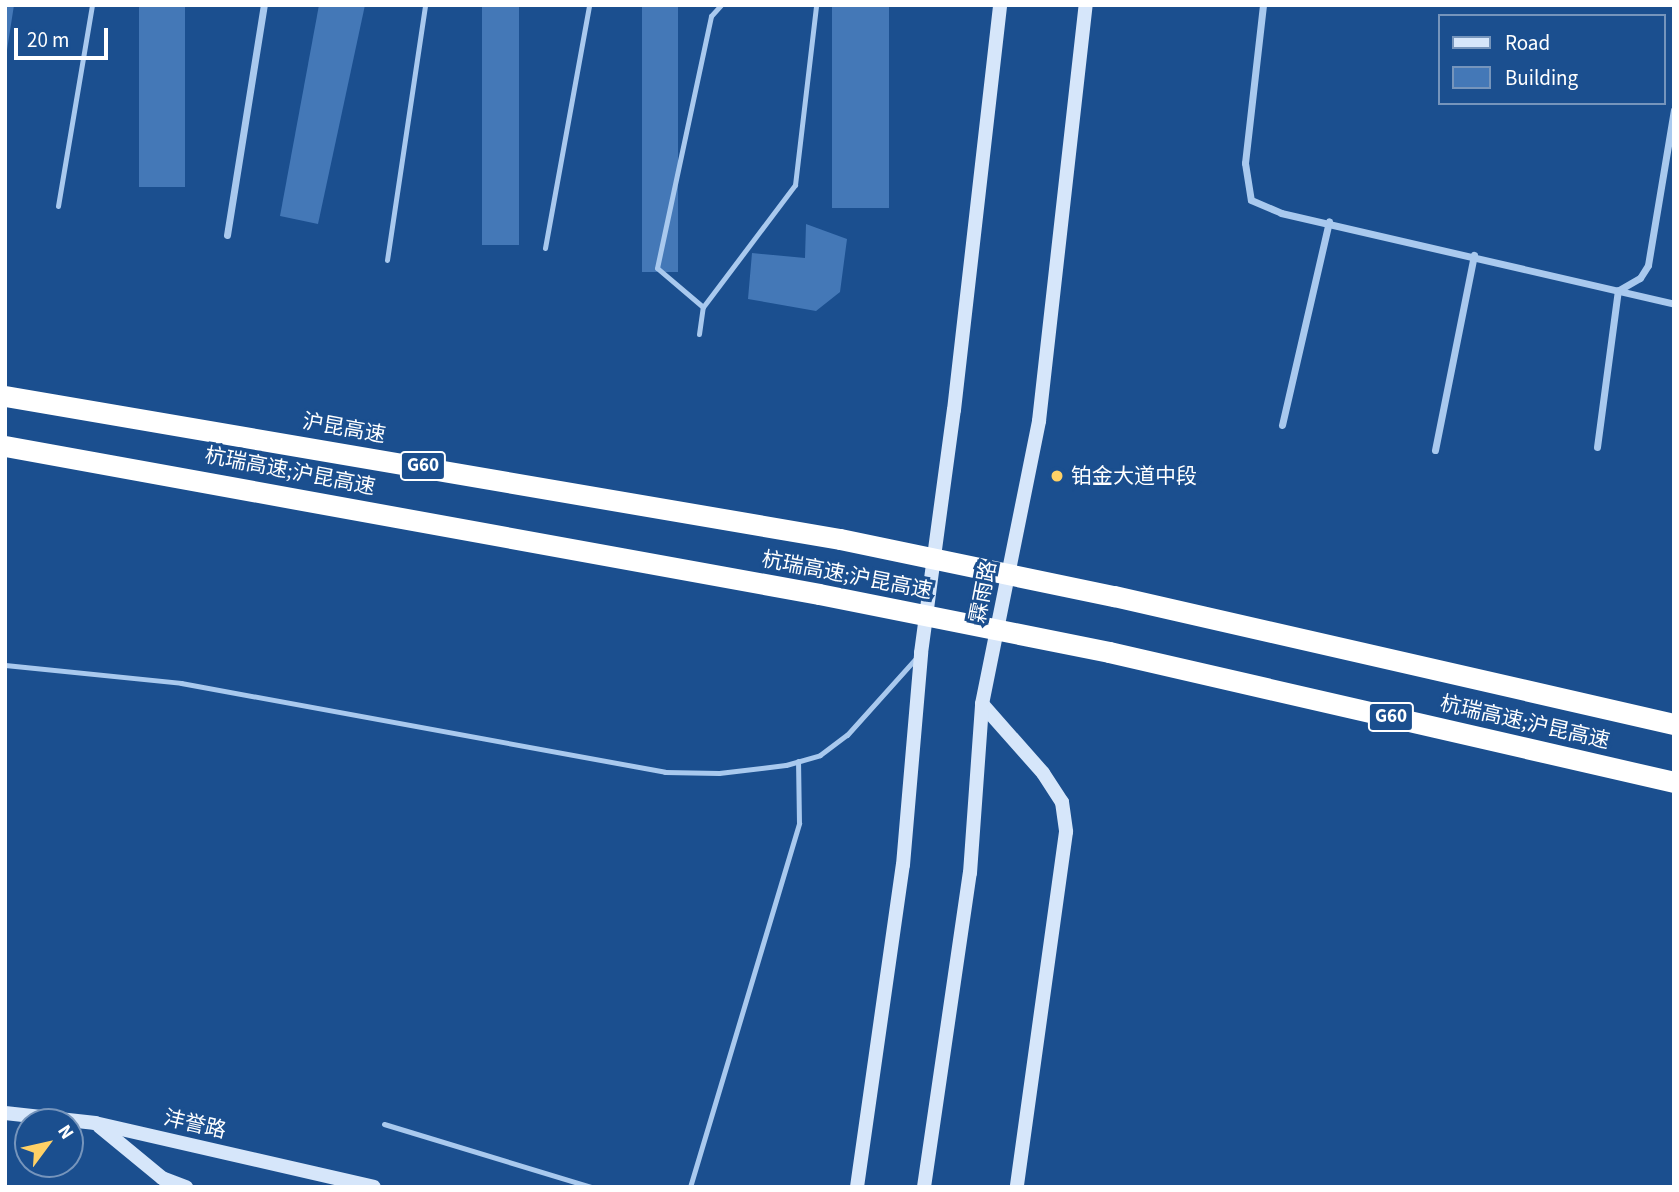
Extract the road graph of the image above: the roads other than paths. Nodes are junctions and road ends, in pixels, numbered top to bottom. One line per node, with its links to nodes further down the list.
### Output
1 (92, 5): 11 (lane)
2 (264, 5): 13 (street)
3 (425, 5): 16 (lane)
4 (589, 5): 14 (lane)
5 (720, 5): 19 (lane)
6 (816, 5): 19 (lane)
7 (1000, 5): 27 (main road)
8 (1086, 5): 29 (main road, 霖雨路)
9 (1263, 5): 12 (street)
10 (1674, 110): 17 (street)
11 (58, 206)
12 (1329, 221): 15 (street); 22 (street)
13 (227, 236)
14 (545, 248)
15 (1474, 255): 17 (street); 25 (street)
16 (387, 260)
17 (1618, 290): 18 (street); 24 (street)
18 (1674, 304)
19 (703, 307): 20 (lane)
20 (699, 334)
21 (5, 396): 26 (highway, 沪昆高速 / G60)
22 (1282, 425)
23 (5, 446): 32 (highway, 杭瑞高速;沪昆高速 / G60, bridge)
24 (1597, 447)
25 (1435, 450)
26 (840, 539): 30 (highway, 杭瑞高速;沪昆高速 / G60, bridge)
27 (921, 653): 31 (lane); 40 (main road)
28 (5, 665): 31 (lane)
29 (982, 704): 41 (main road, 霖雨路); 42 (main road)
30 (1674, 724)
31 (798, 761): 39 (lane)
32 (1674, 782)
33 (5, 1112): 34 (main road, 沣誉路)
34 (95, 1123): 36 (main road); 37 (main road, 沣誉路)
35 (384, 1124): 38 (lane)
36 (186, 1187)
37 (374, 1187)
38 (593, 1187)
39 (690, 1187)
40 (857, 1187)
41 (924, 1187)
42 (1017, 1187)

